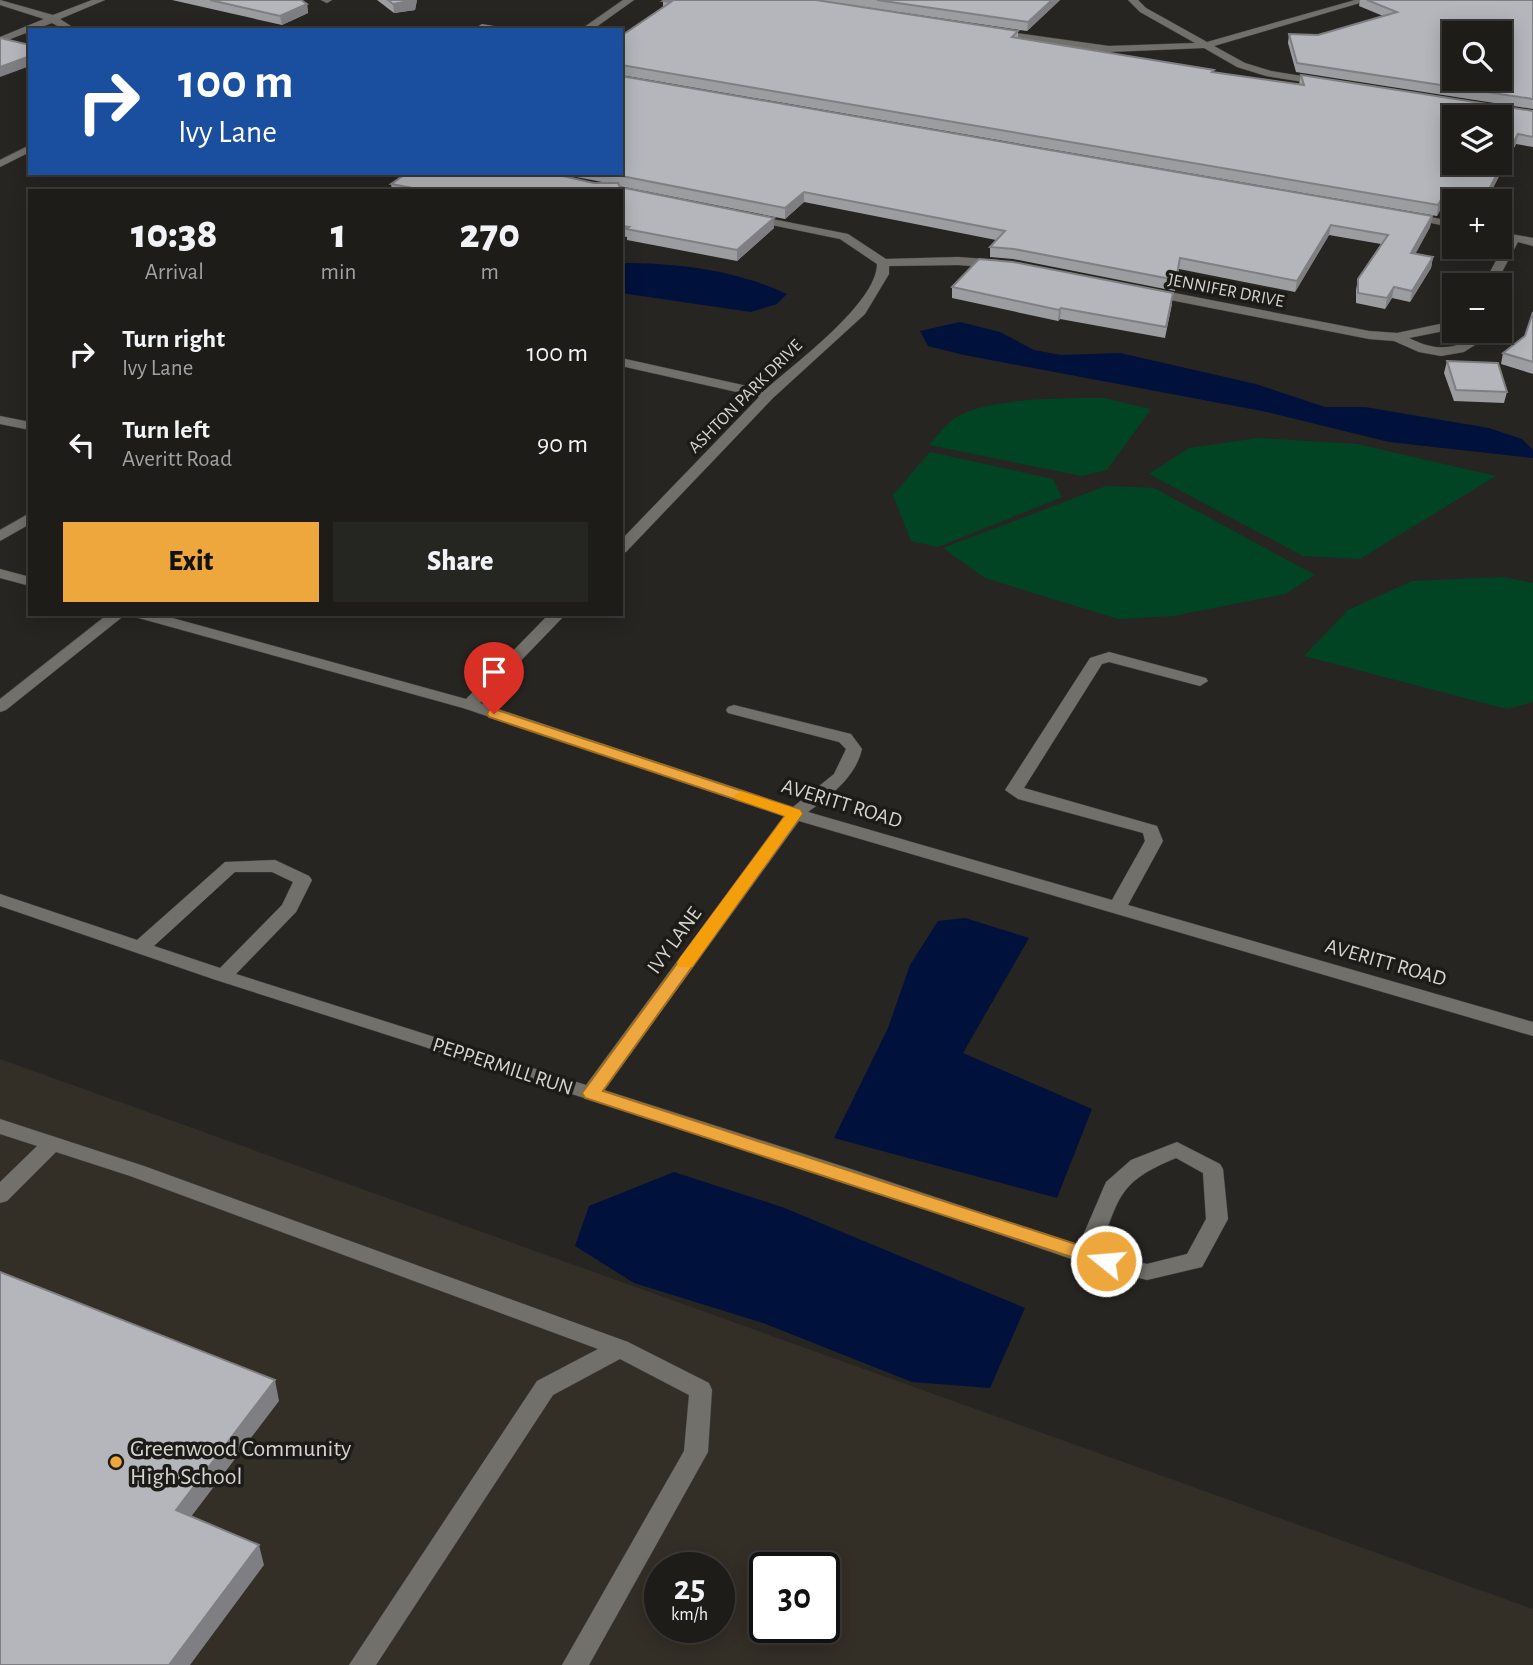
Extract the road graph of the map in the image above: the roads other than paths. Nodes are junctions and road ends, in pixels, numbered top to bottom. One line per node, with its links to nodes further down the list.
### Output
1 (100, 0): 6 (street)
2 (629, 0): 8 (street)
3 (1133, 0): 11 (street)
4 (1365, 0): 11 (street)
5 (0, 2): 6 (street)
6 (51, 18): 7 (street); 10 (street)
7 (68, 28)
8 (588, 28)
9 (985, 32): 11 (street)
10 (0, 40)
11 (1202, 46): 12 (street)
12 (1336, 85)
13 (28, 149): 14 (street)
14 (0, 164)
15 (1389, 211): 17 (street)
16 (739, 216): 20 (street)
17 (1442, 222)
18 (1514, 238): 19 (street); 22 (street)
19 (1533, 242)
20 (883, 263): 21 (street); 28 (street, ASHTON PARK DRIVE)
21 (1013, 266)
22 (1495, 273)
23 (1136, 290): 25 (street, JENNIFER DRIVE)
24 (1442, 330): 25 (street, JENNIFER DRIVE)
25 (1397, 337): 26 (street, JENNIFER DRIVE)
26 (1469, 343)
27 (623, 362): 28 (street)
28 (768, 396): 33 (street, ASHTON PARK DRIVE)
29 (0, 420): 30 (street)
30 (28, 426)
31 (28, 518): 32 (street)
32 (0, 537)
33 (623, 547)
34 (0, 573): 35 (street)
35 (28, 581)
36 (115, 616): 41 (street)
37 (147, 616): 40 (street, AVERITT ROAD)
38 (556, 616): 40 (street)
39 (1200, 681): 45 (street)
40 (469, 705): 43 (street, AVERITT ROAD)
41 (0, 707)
42 (734, 710): 43 (street, IVY LANE)
43 (794, 814): 45 (street, AVERITT ROAD); 49 (street, IVY LANE)
44 (0, 900): 46 (street, PEPPERMILL RUN)
45 (1117, 908): 48 (street, AVERITT ROAD)
46 (140, 948): 47 (street, PEPPERMILL RUN); 47 (street)
47 (223, 976): 49 (street, PEPPERMILL RUN)
48 (1533, 1029)
49 (591, 1093): 53 (street, PEPPERMILL RUN)
50 (0, 1126): 51 (street)
51 (52, 1143): 52 (street); 54 (street)
52 (0, 1195)
53 (1086, 1256): 53 (street, PEPPERMILL RUN)
54 (620, 1348): 55 (street); 56 (street)
55 (362, 1665)
56 (575, 1665)

